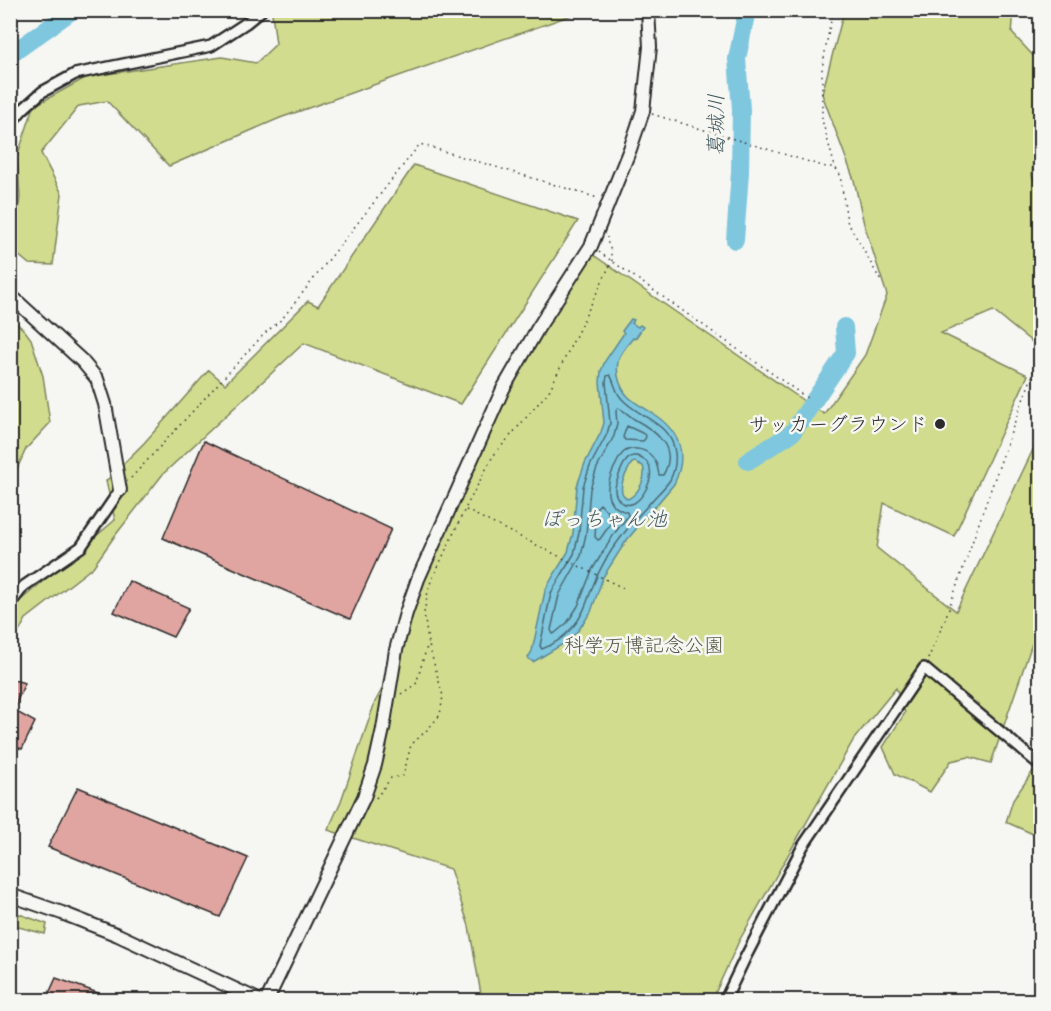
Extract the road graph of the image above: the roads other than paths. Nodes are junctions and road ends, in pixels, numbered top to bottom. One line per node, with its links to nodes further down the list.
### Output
1 (262, 10): 3 (street)
2 (648, 10): 10 (street)
3 (10, 124)
4 (10, 295): 5 (street)
5 (120, 490): 6 (street)
6 (10, 604)
7 (1041, 765): 11 (street)
8 (10, 895): 9 (street)
9 (258, 1000)
10 (267, 1000)
11 (725, 1000)

